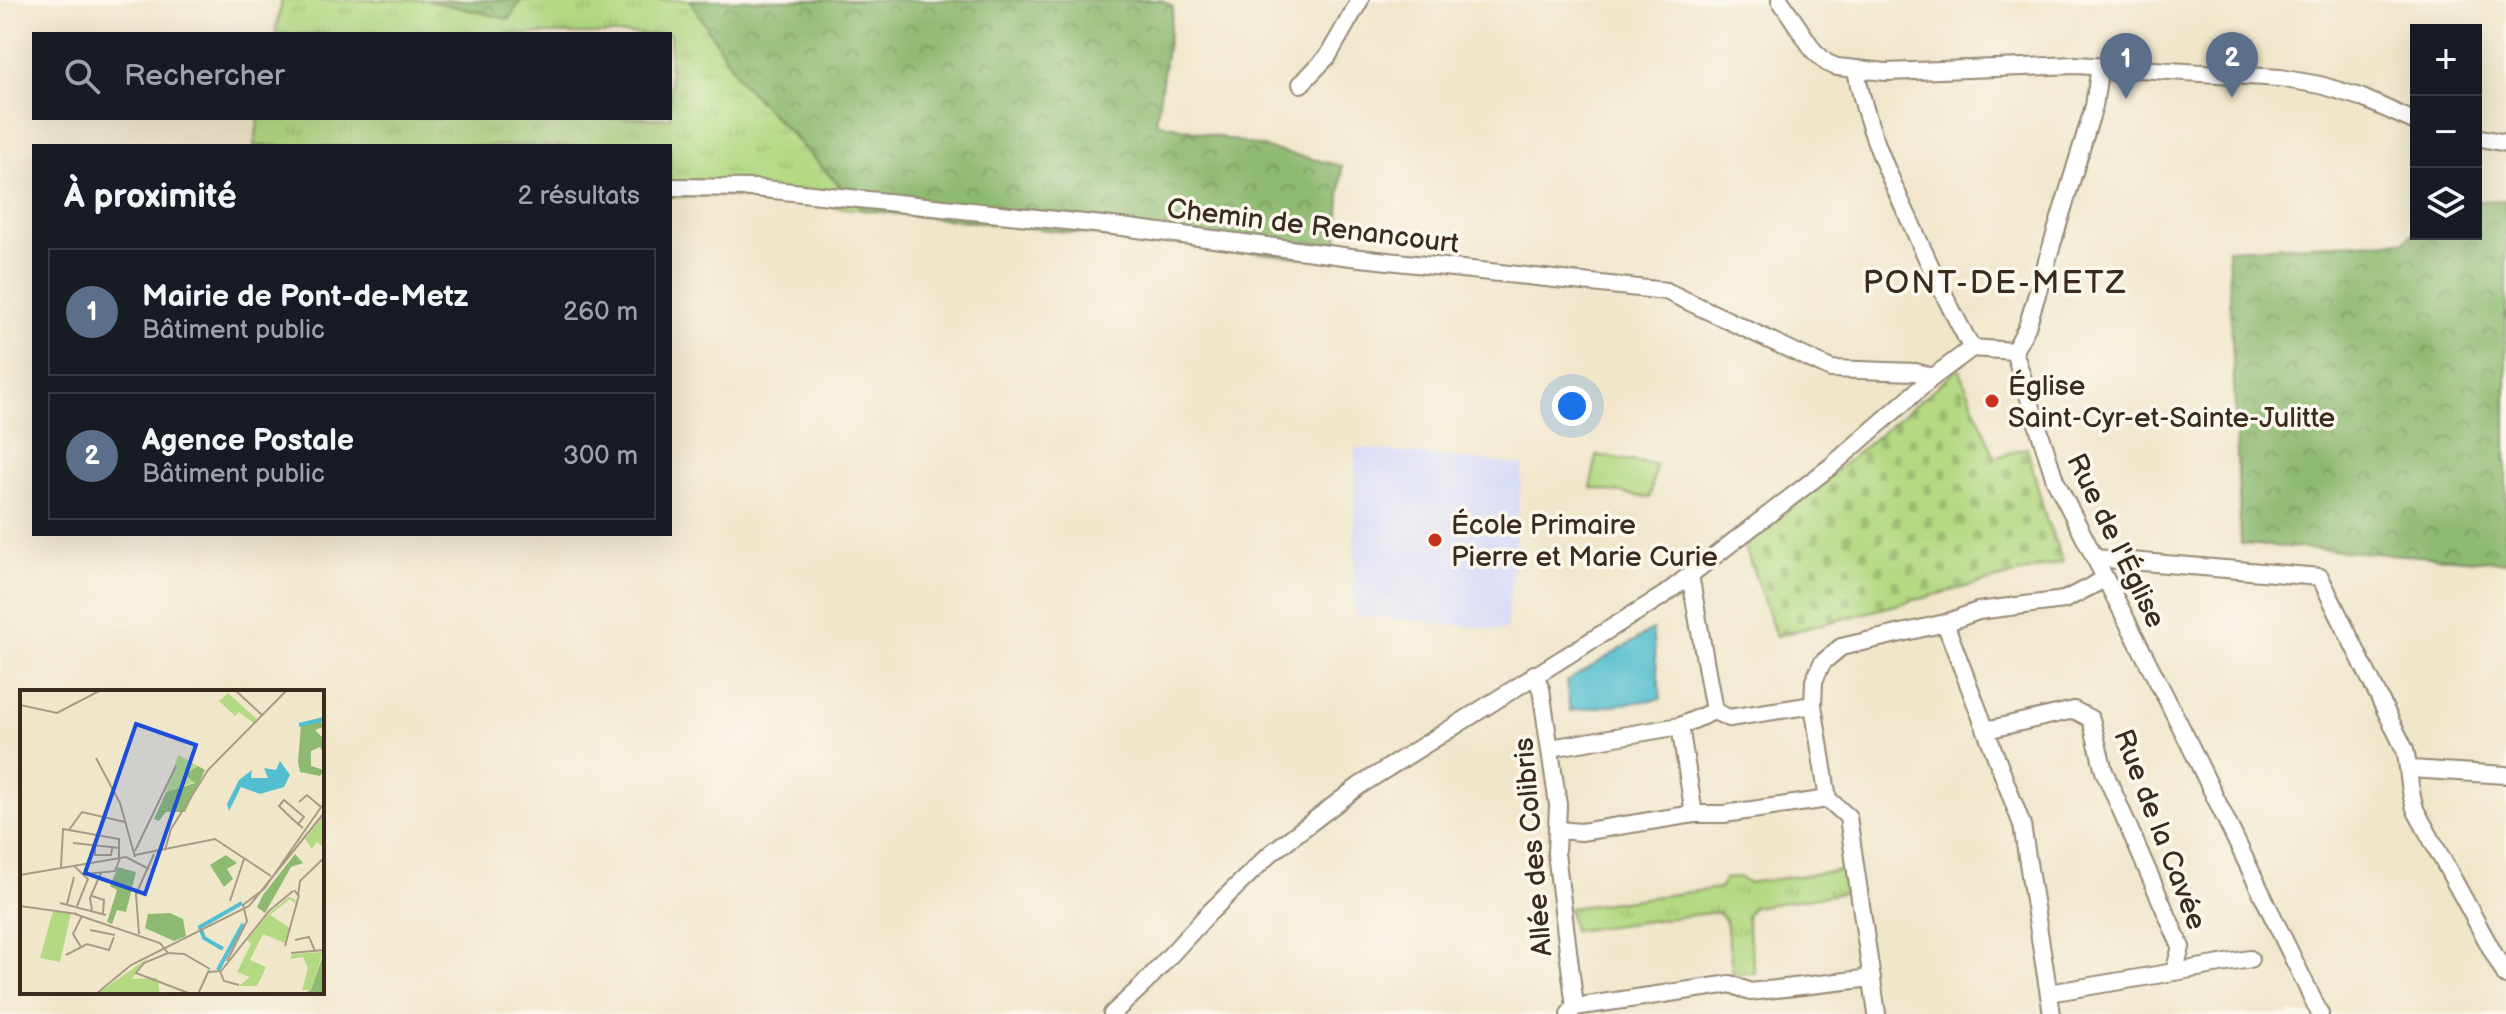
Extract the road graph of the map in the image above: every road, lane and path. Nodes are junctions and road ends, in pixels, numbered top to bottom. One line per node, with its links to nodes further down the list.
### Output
1 (1360, 0): 5 (street)
2 (1780, 0): 4 (street)
3 (2100, 66): 4 (street); 6 (street); 11 (street)
4 (1856, 70): 10 (street)
5 (1301, 84)
6 (2410, 119)
7 (2482, 138): 8 (street)
8 (2506, 143)
9 (672, 187): 12 (street, Chemin de Renancourt)
10 (1972, 348): 11 (street); 12 (street)
11 (2014, 351): 13 (street, Rue de l'Église)
12 (1933, 377): 14 (street)
13 (2095, 558): 15 (street, Rue de l'Église); 23 (street)
14 (1690, 575): 17 (street); 19 (street)
15 (2105, 579): 16 (street); 37 (street, Rue de l'Église)
16 (1945, 623): 18 (street); 21 (street)
17 (1534, 674): 22 (street, Allée des Colibris); 34 (street)
18 (1813, 705): 19 (street); 25 (street)
19 (1714, 711): 20 (street)
20 (1680, 726): 22 (street); 26 (street)
21 (1986, 730): 29 (street, Rue de la Cavée); 32 (street)
22 (1551, 748): 27 (street, Allée des Colibris)
23 (2410, 769): 24 (street); 30 (street)
24 (2506, 775)
25 (1828, 799): 26 (street); 31 (street)
26 (1694, 814): 27 (street)
27 (1558, 830): 33 (street, Allée des Colibris)
28 (2250, 959): 29 (street, Rue de la Cavée)
29 (2174, 972): 32 (street, Rue de la Cavée)
30 (2506, 976)
31 (1872, 978): 33 (street); 35 (street)
32 (2049, 993): 36 (street)
33 (1572, 1010)
34 (1112, 1014)
35 (1877, 1014)
36 (2052, 1014)
37 (2320, 1014)

